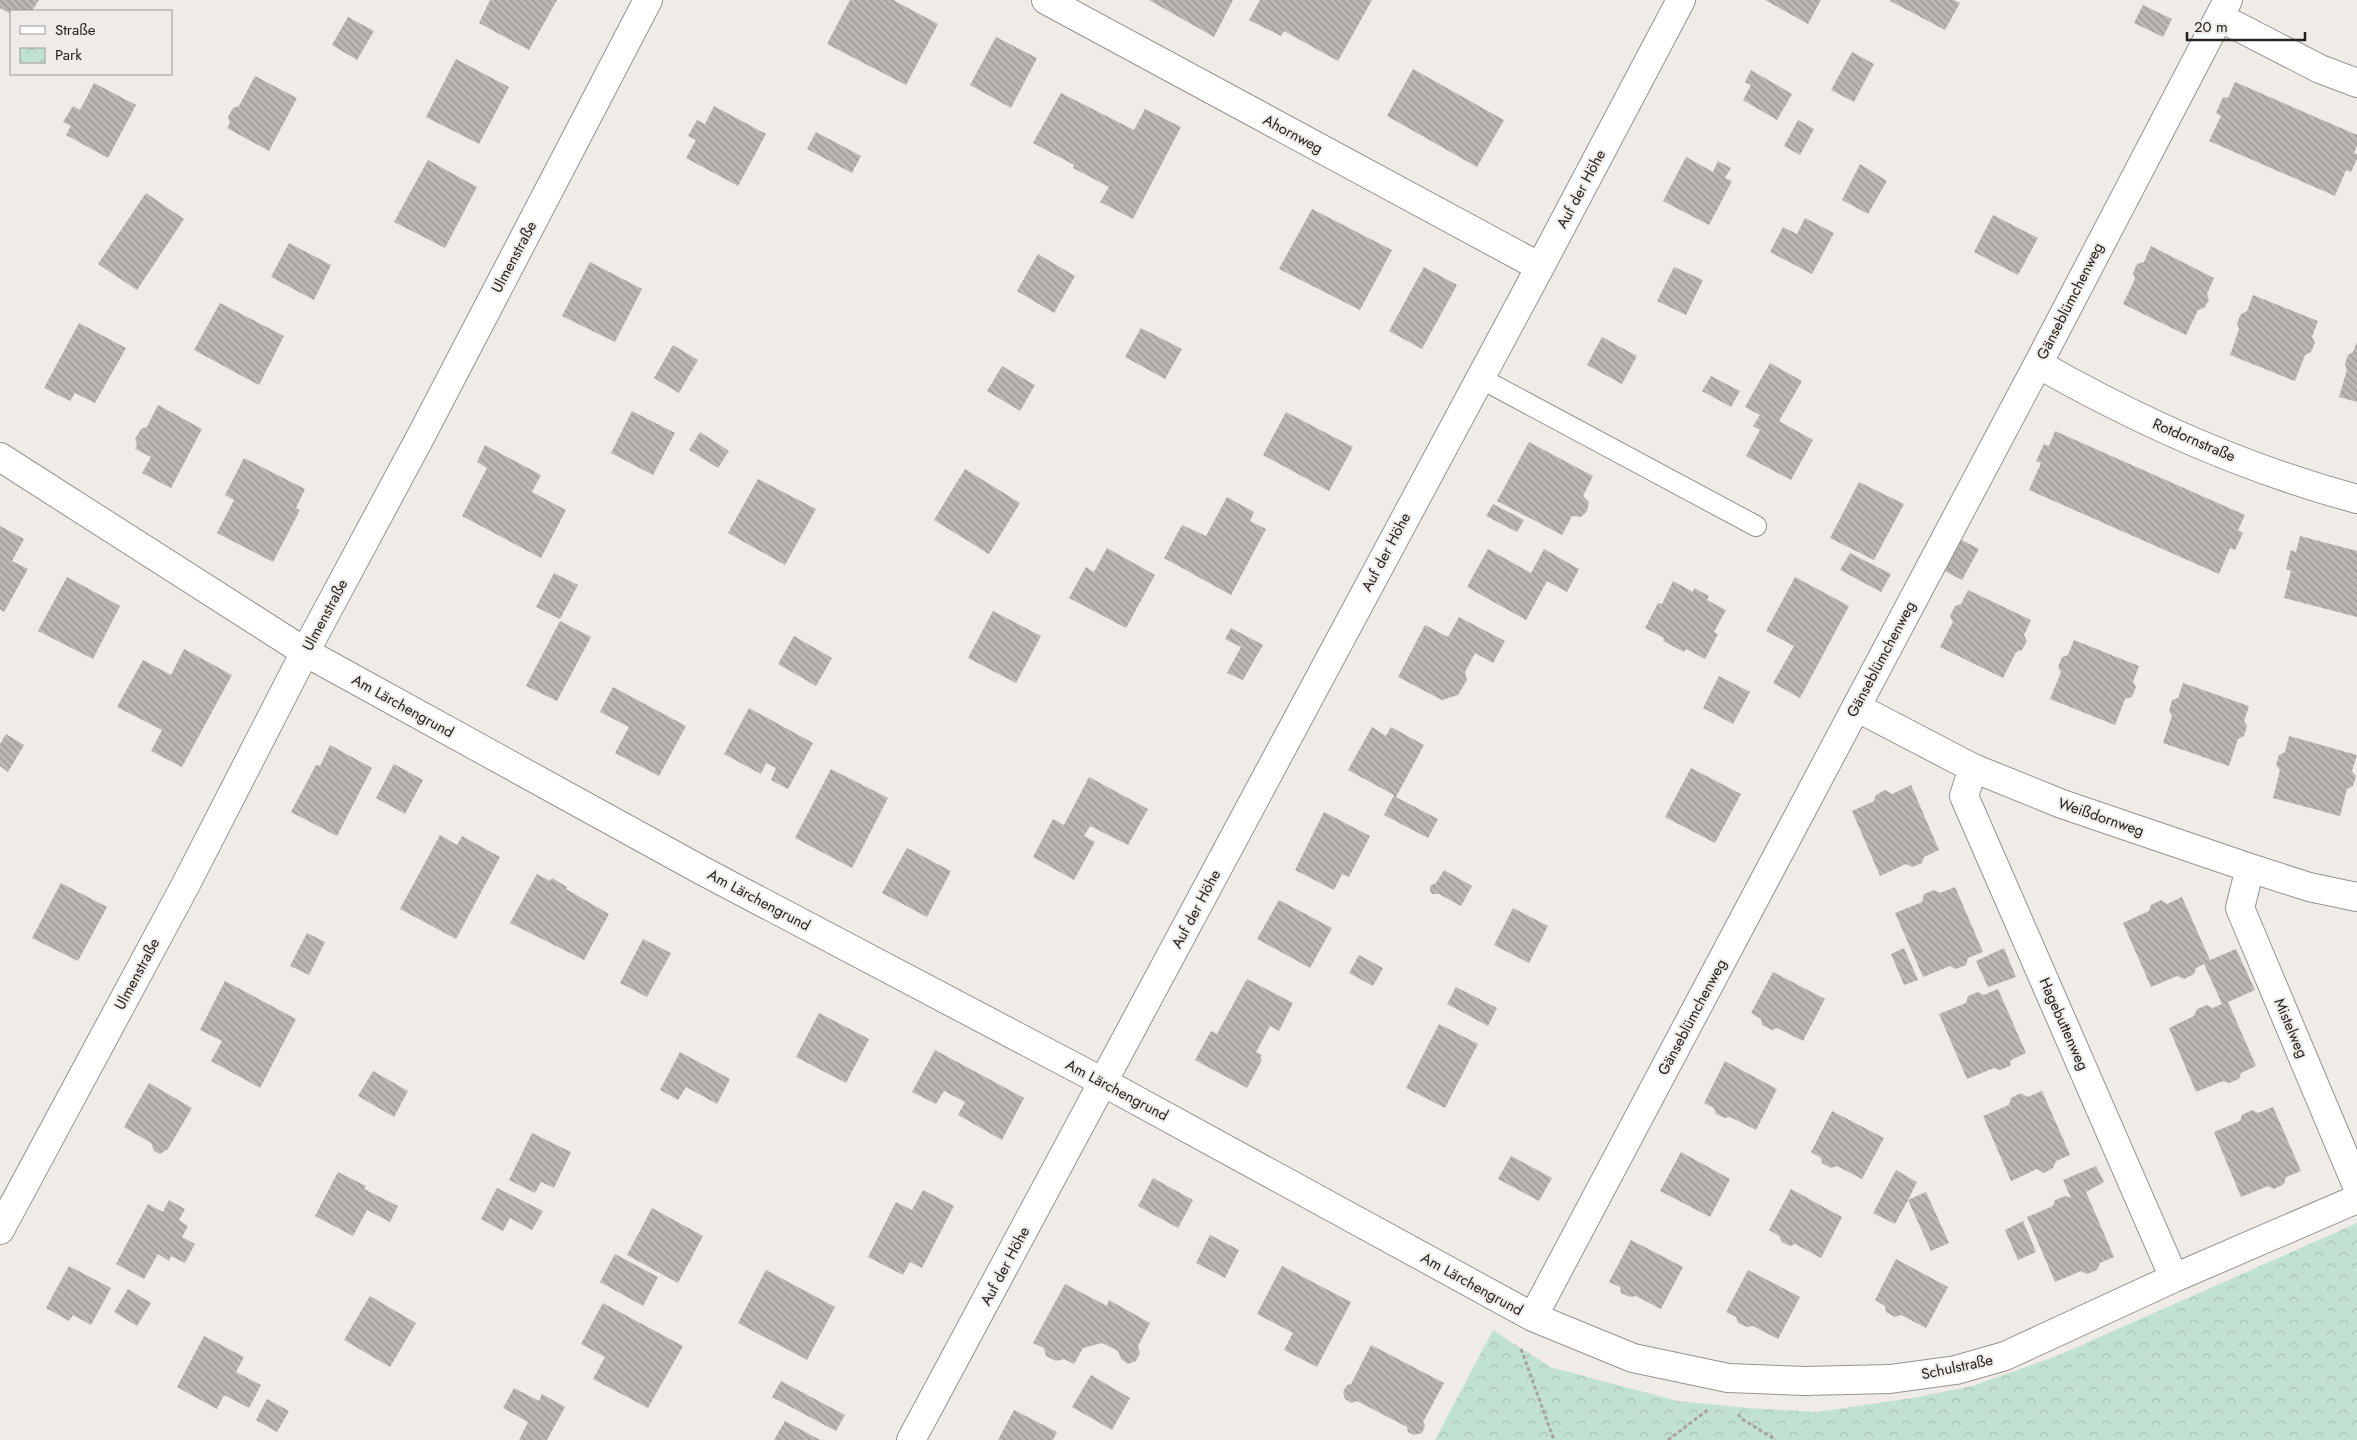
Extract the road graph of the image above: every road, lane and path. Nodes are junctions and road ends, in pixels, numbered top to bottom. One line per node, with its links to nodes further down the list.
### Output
1 (648, 0): 12 (street, Ulmenstraße)
2 (1046, 0): 6 (street, Ahornweg)
3 (1681, 0): 6 (street, Auf der Höhe)
4 (2223, 8): 5 (street); 7 (street, Gänseblümchenweg)
5 (2357, 83)
6 (1540, 267): 8 (street, Auf der Höhe)
7 (2038, 364): 10 (street, Rotdornstraße); 13 (street, Gänseblümchenweg)
8 (1480, 378): 11 (lane); 17 (street, Auf der Höhe)
9 (0, 457): 12 (street, Am Lärchengrund)
10 (2357, 499)
11 (1756, 526)
12 (305, 652): 17 (street, Am Lärchengrund); 20 (street, Ulmenstraße)
13 (1856, 708): 14 (street, Weißdornweg); 22 (street, Gänseblümchenweg)
14 (1973, 768): 15 (street, Weißdornweg); 21 (street, Hagebuttenweg)
15 (2250, 868): 16 (street, Weißdornweg); 18 (street, Mistelweg)
16 (2357, 897)
17 (1104, 1082): 22 (street, Am Lärchengrund); 24 (street, Auf der Höhe)
18 (2357, 1186)
19 (2357, 1199): 21 (street, Schulstraße)
20 (0, 1230)
21 (2174, 1278): 23 (street, Schulstraße)
22 (1533, 1318): 23 (street, Schulstraße); 25 (path)
23 (1726, 1388): 26 (path); 27 (path)
24 (911, 1440)
25 (1554, 1440)
26 (1668, 1440)
27 (1776, 1440)

